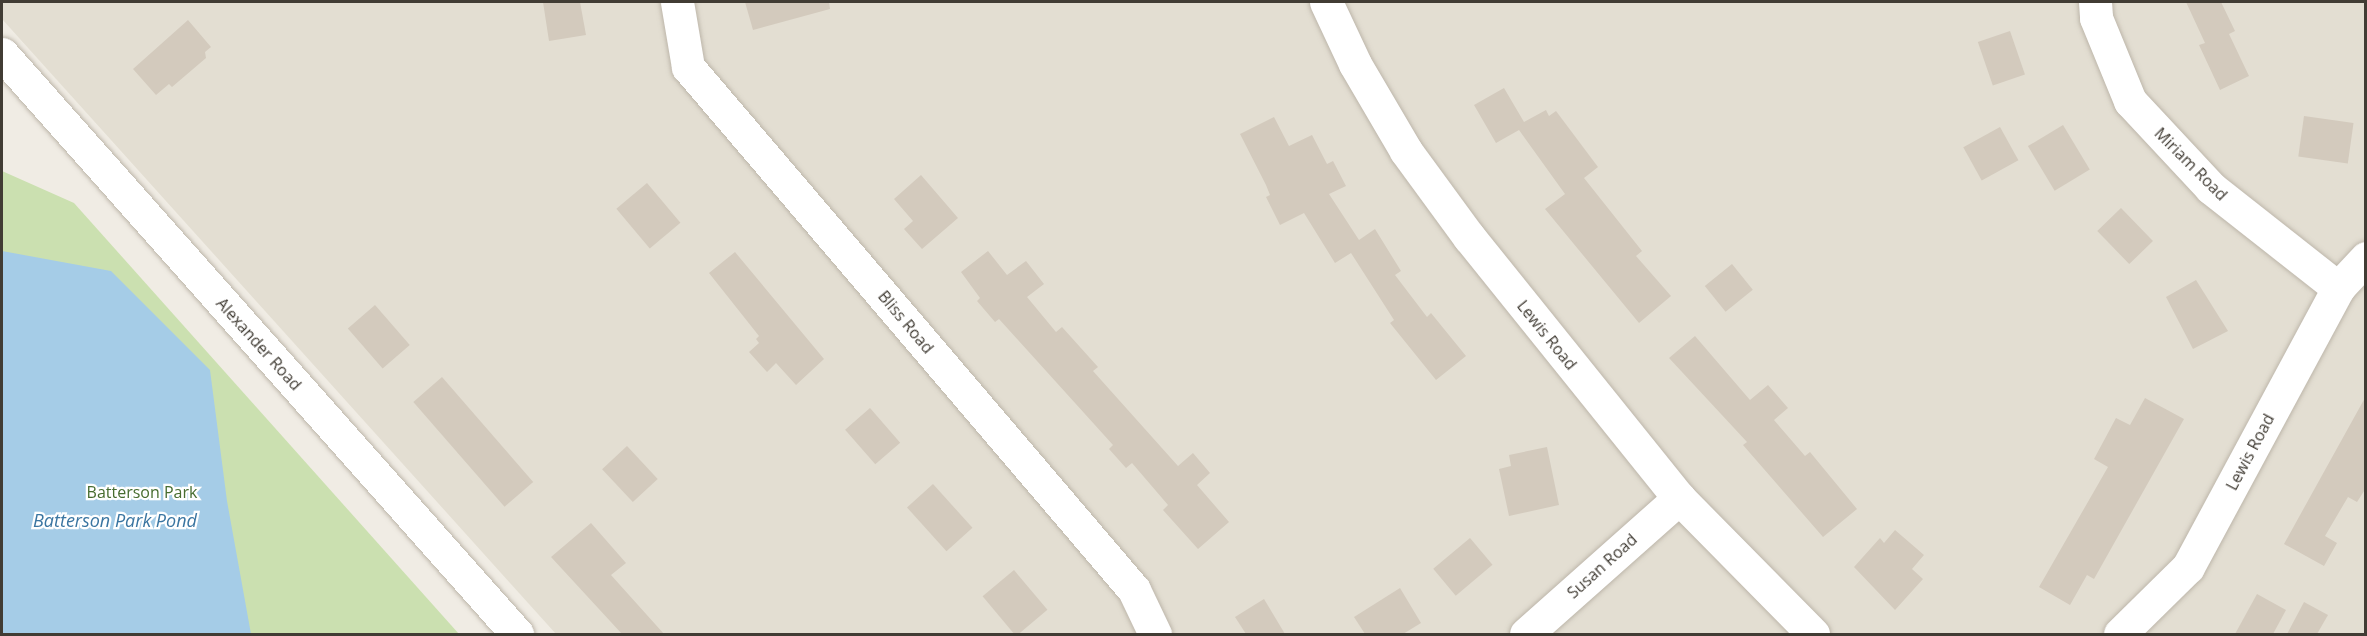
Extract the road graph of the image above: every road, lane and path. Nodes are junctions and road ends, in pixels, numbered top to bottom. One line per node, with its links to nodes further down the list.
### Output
1 (677, 2): 9 (street, Bliss Road)
2 (1326, 2): 7 (street, Lewis Road)
3 (2095, 2): 6 (street, Miriam Road)
4 (2, 54): 8 (street, Alexander Road)
5 (2366, 258): 6 (street, Lewis Road)
6 (2338, 288): 12 (street, Lewis Road)
7 (1679, 498): 10 (street, Susan Road); 11 (street, Lewis Road)
8 (518, 634)
9 (1155, 634)
10 (1526, 634)
11 (1813, 634)
12 (2120, 634)

